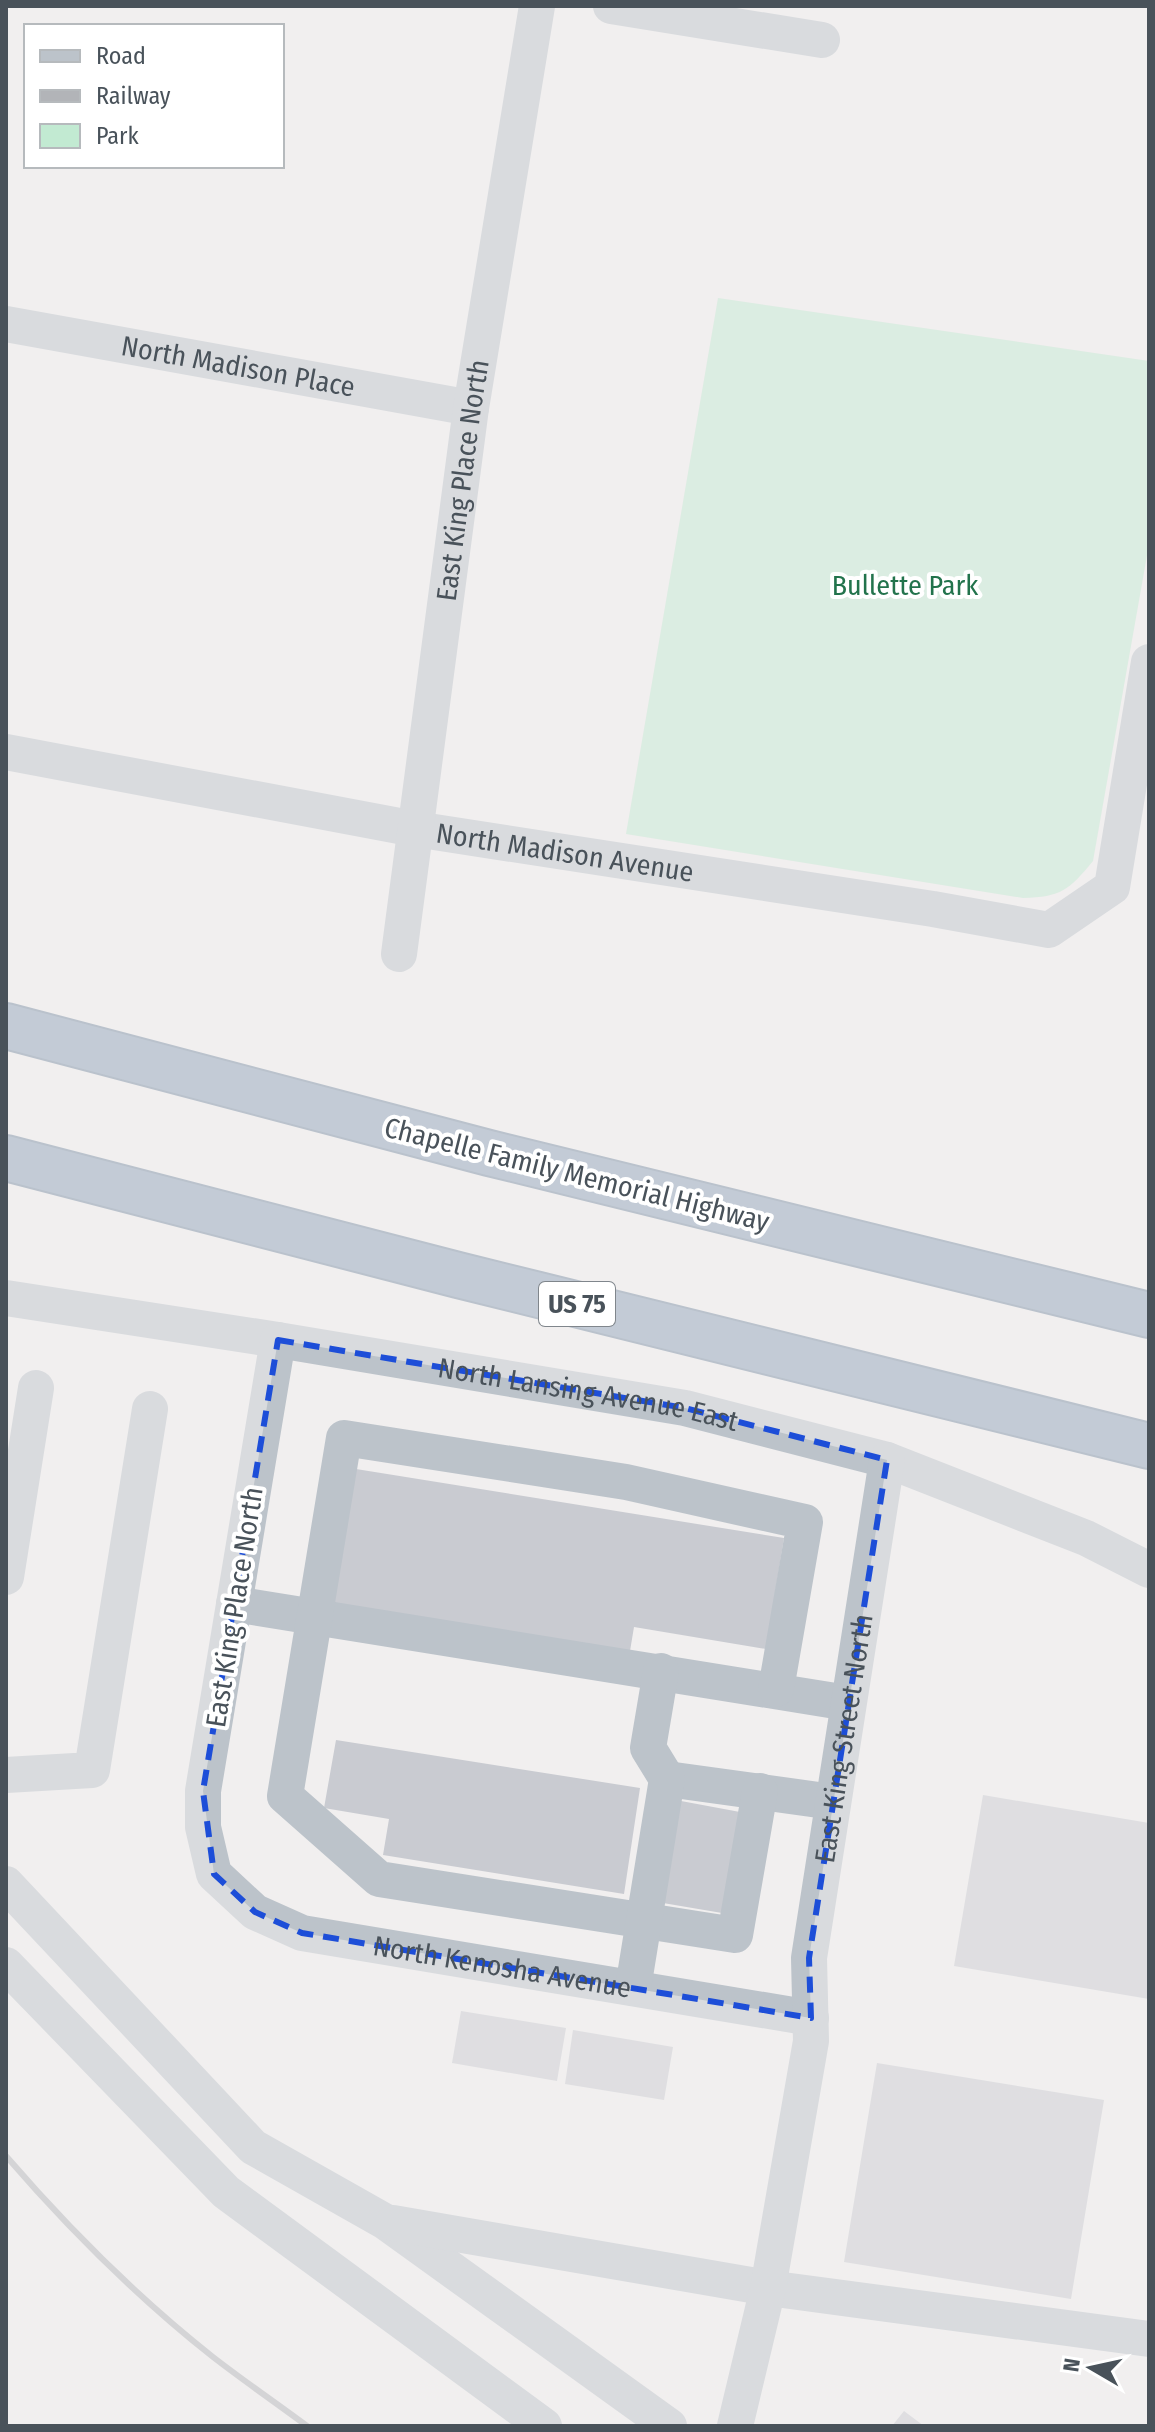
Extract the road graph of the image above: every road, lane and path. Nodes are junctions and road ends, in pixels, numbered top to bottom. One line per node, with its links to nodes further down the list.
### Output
1 (537, 6): 5 (street, East King Place North)
2 (611, 6): 3 (street)
3 (822, 40)
4 (6, 324): 5 (street, North Madison Place)
5 (471, 408): 9 (street, East King Place North)
6 (1149, 662): 8 (street)
7 (6, 752): 9 (street, North Madison Avenue)
8 (1139, 782): 9 (street, North Madison Avenue)
9 (415, 829): 10 (street, East King Place North)
10 (399, 954)
11 (6, 1026): 14 (highway, Chapelle Family Memorial Highway)
12 (6, 1158): 18 (highway, US 75)
13 (6, 1298): 15 (street, North Lansing Avenue East)
14 (1149, 1315)
15 (278, 1340): 19 (street, North Lansing Avenue East); 22 (street, East King Place North)
16 (36, 1388): 21 (street)
17 (150, 1409): 27 (street)
18 (1149, 1446)
19 (887, 1460): 20 (street, North Lansing Avenue East); 26 (street, East King Street North)
20 (1149, 1570)
21 (6, 1577)
22 (234, 1604): 23 (street); 31 (street, East King Place North)
23 (315, 1616): 24 (street); 25 (street); 33 (street)
24 (661, 1671): 25 (street); 28 (street)
25 (776, 1689): 26 (street)
26 (848, 1703): 30 (street, East King Street North)
27 (6, 1775)
28 (667, 1779): 29 (street); 33 (street)
29 (760, 1791): 30 (street); 33 (street)
30 (833, 1802): 36 (street, East King Street North)
31 (214, 1874): 35 (street, North Kenosha Avenue)
32 (6, 1884): 37 (street)
33 (642, 1920): 35 (street)
34 (6, 1965): 40 (street)
35 (633, 1988): 36 (street, North Kenosha Avenue)
36 (811, 2018): 38 (street, East King Street North)
37 (384, 2221): 38 (street); 41 (street)
38 (768, 2288): 39 (street); 42 (street, East King Street North)
39 (1149, 2339)
40 (544, 2426)
41 (669, 2426)
42 (735, 2426)

